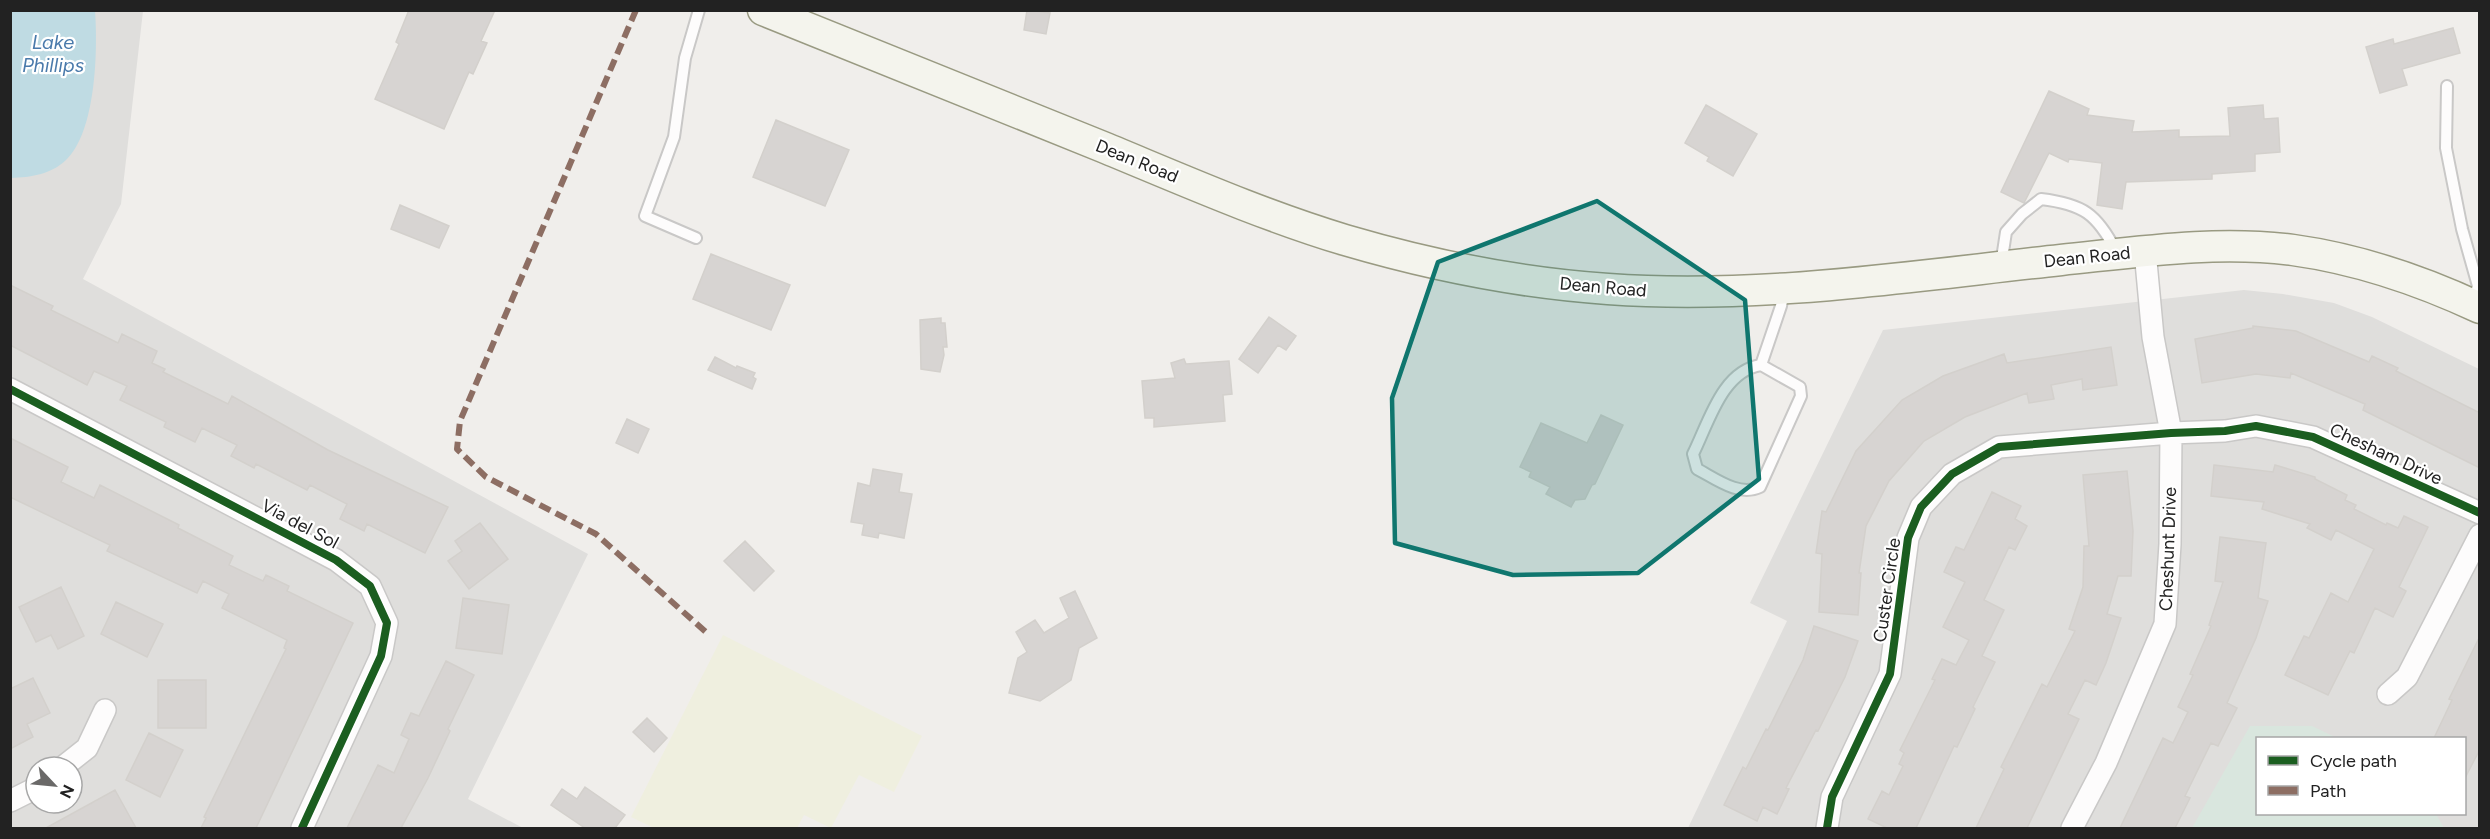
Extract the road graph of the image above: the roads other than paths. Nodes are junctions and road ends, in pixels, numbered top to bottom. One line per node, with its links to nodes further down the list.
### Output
1 (699, 10): 4 (lane)
2 (763, 10): 7 (main road, Dean Road)
3 (2447, 86): 8 (lane)
4 (696, 238)
5 (2131, 252): 6 (main road, Dean Road); 6 (lane); 8 (main road, Dean Road); 11 (street, Cheshunt Drive)
6 (2001, 266): 7 (main road, Dean Road)
7 (1785, 288): 9 (lane)
8 (2476, 306)
9 (1761, 365): 9 (lane)
10 (10, 389): 19 (street, Via del Sol)
11 (2171, 433): 12 (street, Chesham Drive); 20 (street, Custer Circle); 21 (street, Cheshunt Drive)
12 (2480, 513)
13 (2480, 535): 14 (street)
14 (2388, 694)
15 (105, 710): 16 (street)
16 (78, 755)
17 (24, 794): 18 (street)
18 (10, 801)
19 (302, 828)
20 (1827, 828)
21 (2072, 828)

